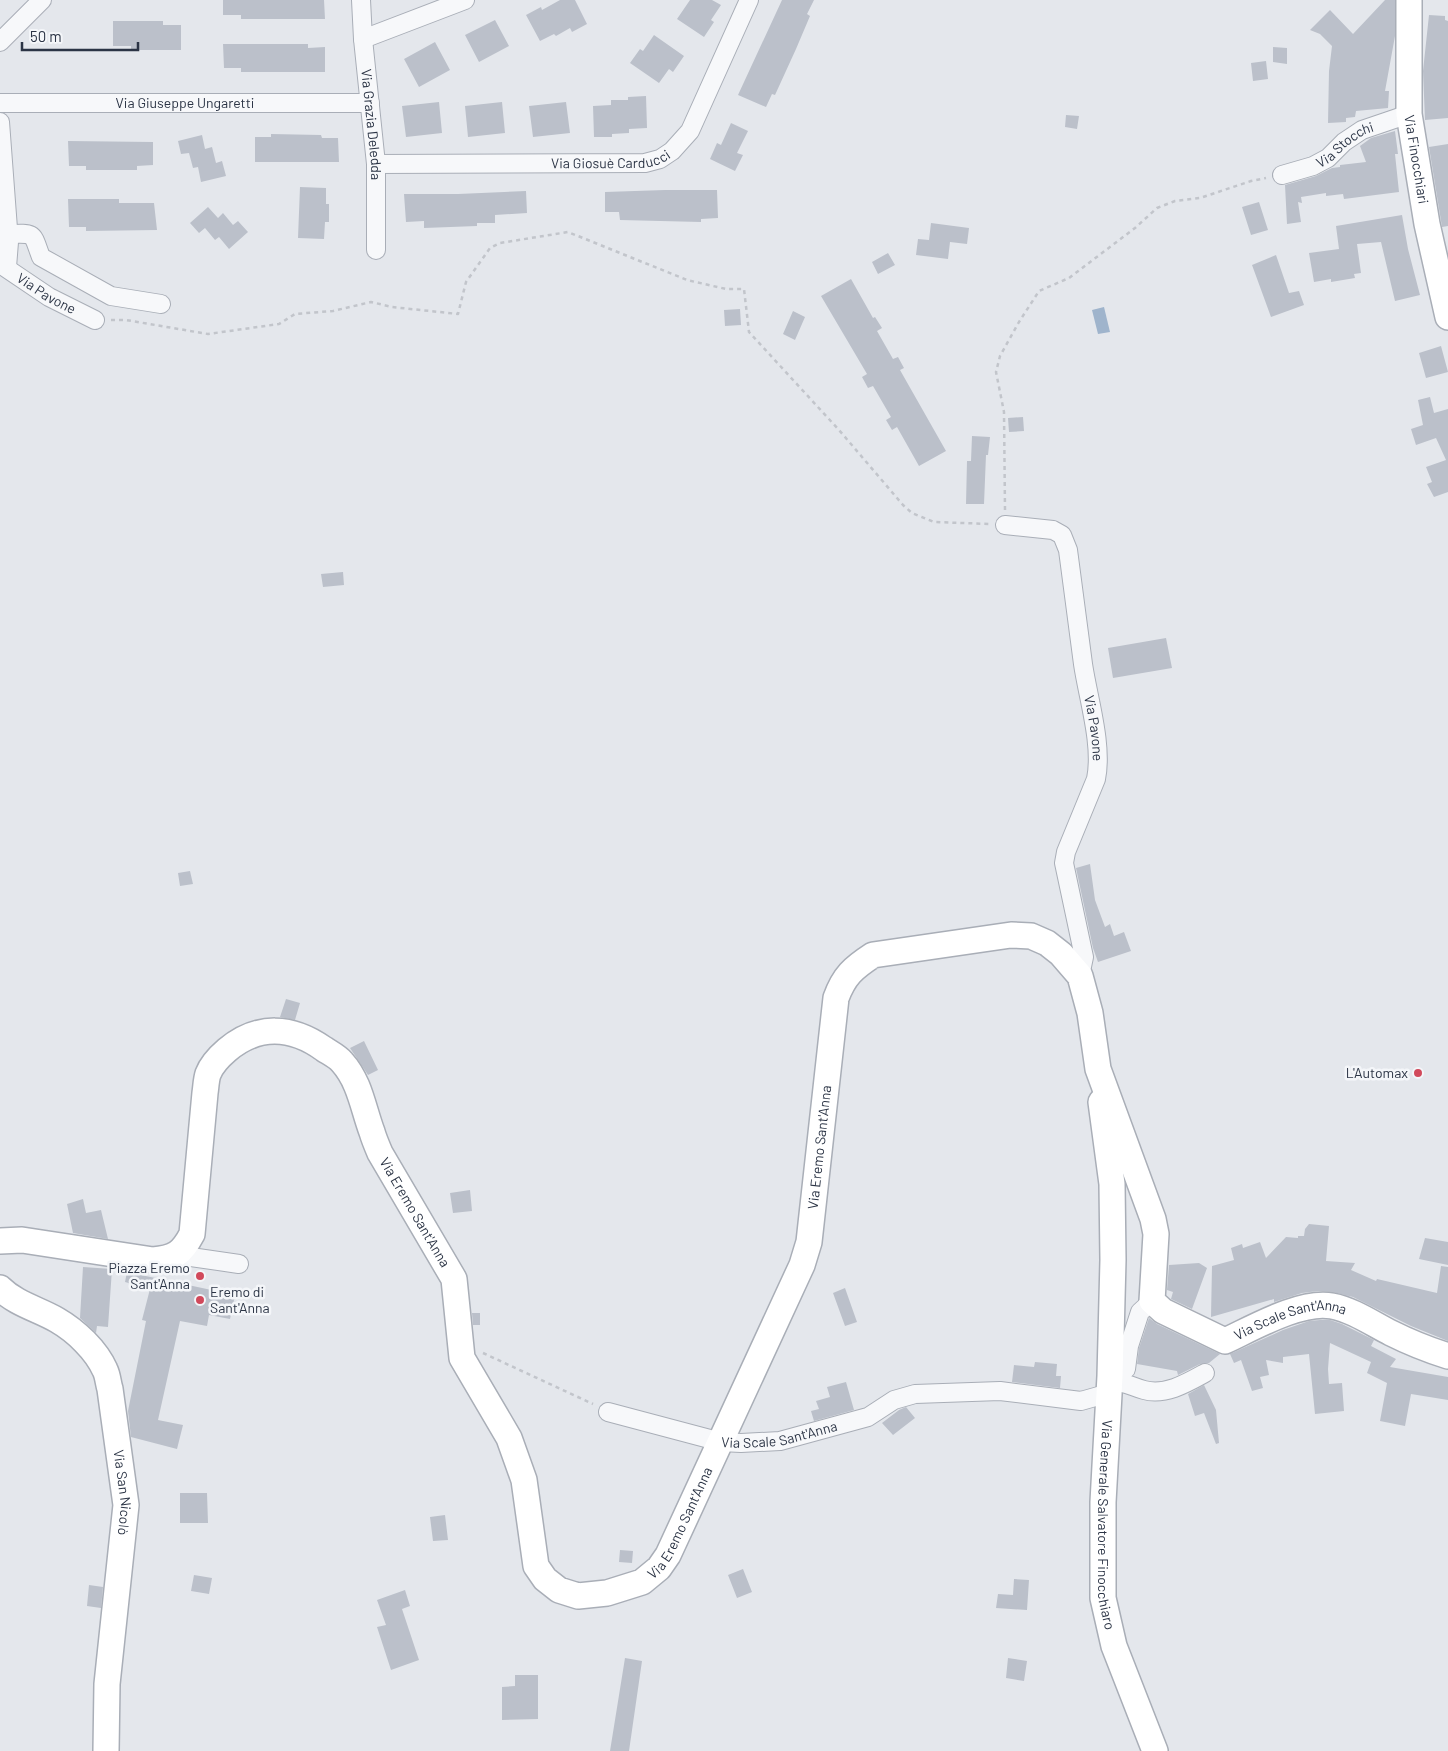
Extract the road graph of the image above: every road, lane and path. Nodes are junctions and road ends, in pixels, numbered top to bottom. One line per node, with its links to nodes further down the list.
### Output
1 (42, 0): 7 (street)
2 (361, 0): 6 (street, Via Grazia Deledda)
3 (465, 0): 6 (street)
4 (749, 0): 12 (street, Via Giosuè Carducci)
5 (1409, 0): 10 (street, Via Finocchiari)
6 (363, 39): 9 (street, Via Grazia Deledda)
7 (0, 42)
8 (0, 103): 9 (street, Via Giuseppe Ungaretti)
9 (370, 103): 12 (street, Via Grazia Deledda)
10 (1409, 114): 13 (street, Via Stocchi); 18 (street, Via Finocchiari)
11 (0, 122): 14 (street)
12 (376, 164): 15 (street, Via Grazia Deledda)
13 (1282, 175): 20 (path)
14 (9, 234): 16 (street); 17 (street)
15 (376, 250)
16 (3, 266): 19 (street, Via Pavone)
17 (161, 304)
18 (1448, 317)
19 (95, 320): 20 (path)
20 (1005, 525): 21 (street, Via Pavone)
21 (1080, 976): 22 (street, Via Eremo Sant'Anna); 36 (street, Via Eremo Sant'Anna)
22 (1098, 1069): 23 (street, Via Eremo Sant'Anna); 24 (street)
23 (1138, 1173): 24 (street); 27 (street); 30 (street, Via Eremo Sant'Anna)
24 (1112, 1184): 27 (street)
25 (0, 1241): 26 (street)
26 (177, 1255): 28 (street); 31 (street, Via Eremo Sant'Anna)
27 (1113, 1260): 34 (street, Via Generale Salvatore Finocchiaro)
28 (239, 1264)
29 (0, 1288): 37 (street, Via San Nicolò)
30 (1152, 1301): 32 (street, Via Scale Sant'Anna); 34 (street)
31 (460, 1343): 35 (path); 36 (street, Via Eremo Sant'Anna)
32 (1448, 1356)
33 (1205, 1373): 34 (street)
34 (1115, 1381): 36 (street, Via Scale Sant'Anna); 38 (street, Via Generale Salvatore Finocchiaro)
35 (608, 1412): 36 (street, Via Scale Sant'Anna)
36 (721, 1442)
37 (106, 1751)
38 (1155, 1751)

